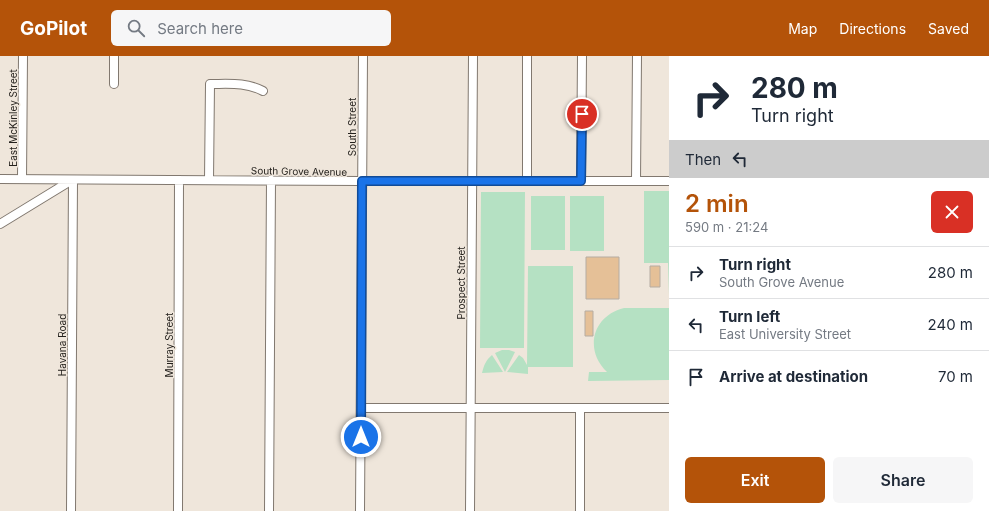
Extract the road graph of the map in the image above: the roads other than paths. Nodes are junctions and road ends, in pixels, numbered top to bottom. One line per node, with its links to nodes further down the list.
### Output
1 (23, 56): 11 (street, East McKinley Street)
2 (114, 56): 8 (street)
3 (363, 56): 18 (street, South Street)
4 (473, 56): 16 (street, Prospect Street)
5 (527, 56): 17 (street)
6 (582, 56): 19 (street)
7 (637, 56): 20 (street)
8 (114, 84)
9 (263, 91): 14 (street)
10 (0, 179): 11 (street, South Grove Avenue)
11 (22, 179): 12 (street, South Grove Avenue)
12 (73, 180): 13 (street, South Grove Avenue); 22 (street); 27 (street, Havana Road)
13 (179, 180): 14 (street, South Grove Avenue); 28 (street, Murray Street)
14 (209, 180): 15 (street, South Grove Avenue)
15 (271, 180): 18 (street, South Grove Avenue); 29 (street)
16 (472, 180): 17 (street, South Grove Avenue); 18 (street, South Grove Avenue); 24 (street, Prospect Street)
17 (528, 180): 19 (street, South Grove Avenue)
18 (362, 181): 23 (street, South Street)
19 (581, 181): 20 (street, South Grove Avenue)
20 (636, 181): 21 (street, South Grove Avenue)
21 (669, 181)
22 (0, 224)
23 (361, 408): 24 (street); 30 (street, South Street)
24 (471, 408): 25 (street); 31 (street, Prospect Street)
25 (580, 408): 26 (street); 32 (street)
26 (669, 408)
27 (71, 511)
28 (178, 511)
29 (269, 511)
30 (360, 511)
31 (470, 511)
32 (580, 511)

